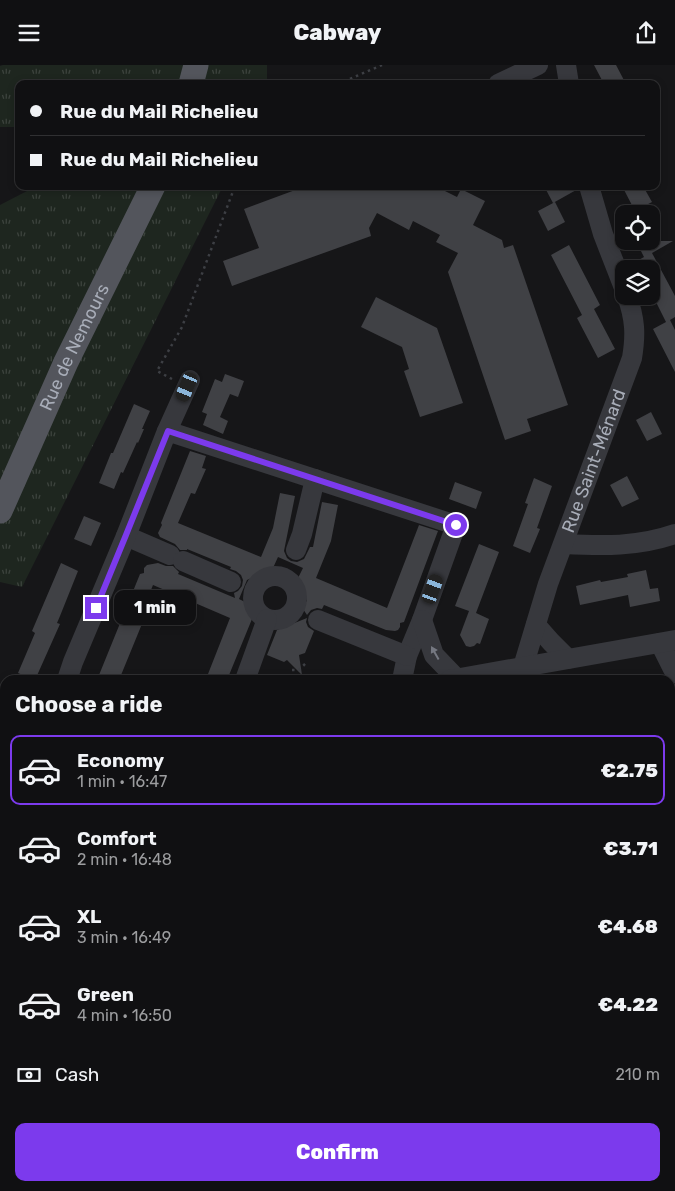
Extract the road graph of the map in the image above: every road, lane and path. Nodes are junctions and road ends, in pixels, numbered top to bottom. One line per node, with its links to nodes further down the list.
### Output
1 (196, 65): 5 (main road)
2 (382, 65): 6 (path)
3 (538, 65): 7 (street)
4 (566, 65): 8 (street)
5 (191, 80)
6 (347, 80)
7 (506, 80)
8 (569, 80)
9 (151, 190): 17 (main road, Rue de Nemours)
10 (233, 190): 14 (path)
11 (590, 190): 12 (street)
12 (615, 265)
13 (630, 305): 20 (street, Rue Saint-Ménard)
14 (189, 383): 15 (street)
15 (168, 431): 16 (street); 19 (street)
16 (315, 479): 21 (street); 25 (street)
17 (0, 511)
18 (675, 534): 20 (street)
19 (126, 535): 22 (street); 34 (street)
20 (564, 544): 26 (street, Rue Saint-Ménard)
21 (291, 564): 22 (street); 23 (street)
22 (243, 587): 24 (street)
23 (311, 617): 24 (street); 28 (street)
24 (267, 619): 35 (street)
25 (422, 620): 28 (street); 37 (street, one-way to 25)
26 (536, 625): 29 (street); 31 (street, Rue Saint-Ménard)
27 (668, 641): 29 (street); 33 (street)
28 (407, 656): 36 (street)
29 (568, 659): 31 (street)
30 (306, 663): 32 (path)
31 (523, 667): 38 (street)
32 (292, 670)
33 (675, 673)
34 (69, 675)
35 (247, 675)
36 (403, 675)
37 (451, 675)
38 (497, 675)

